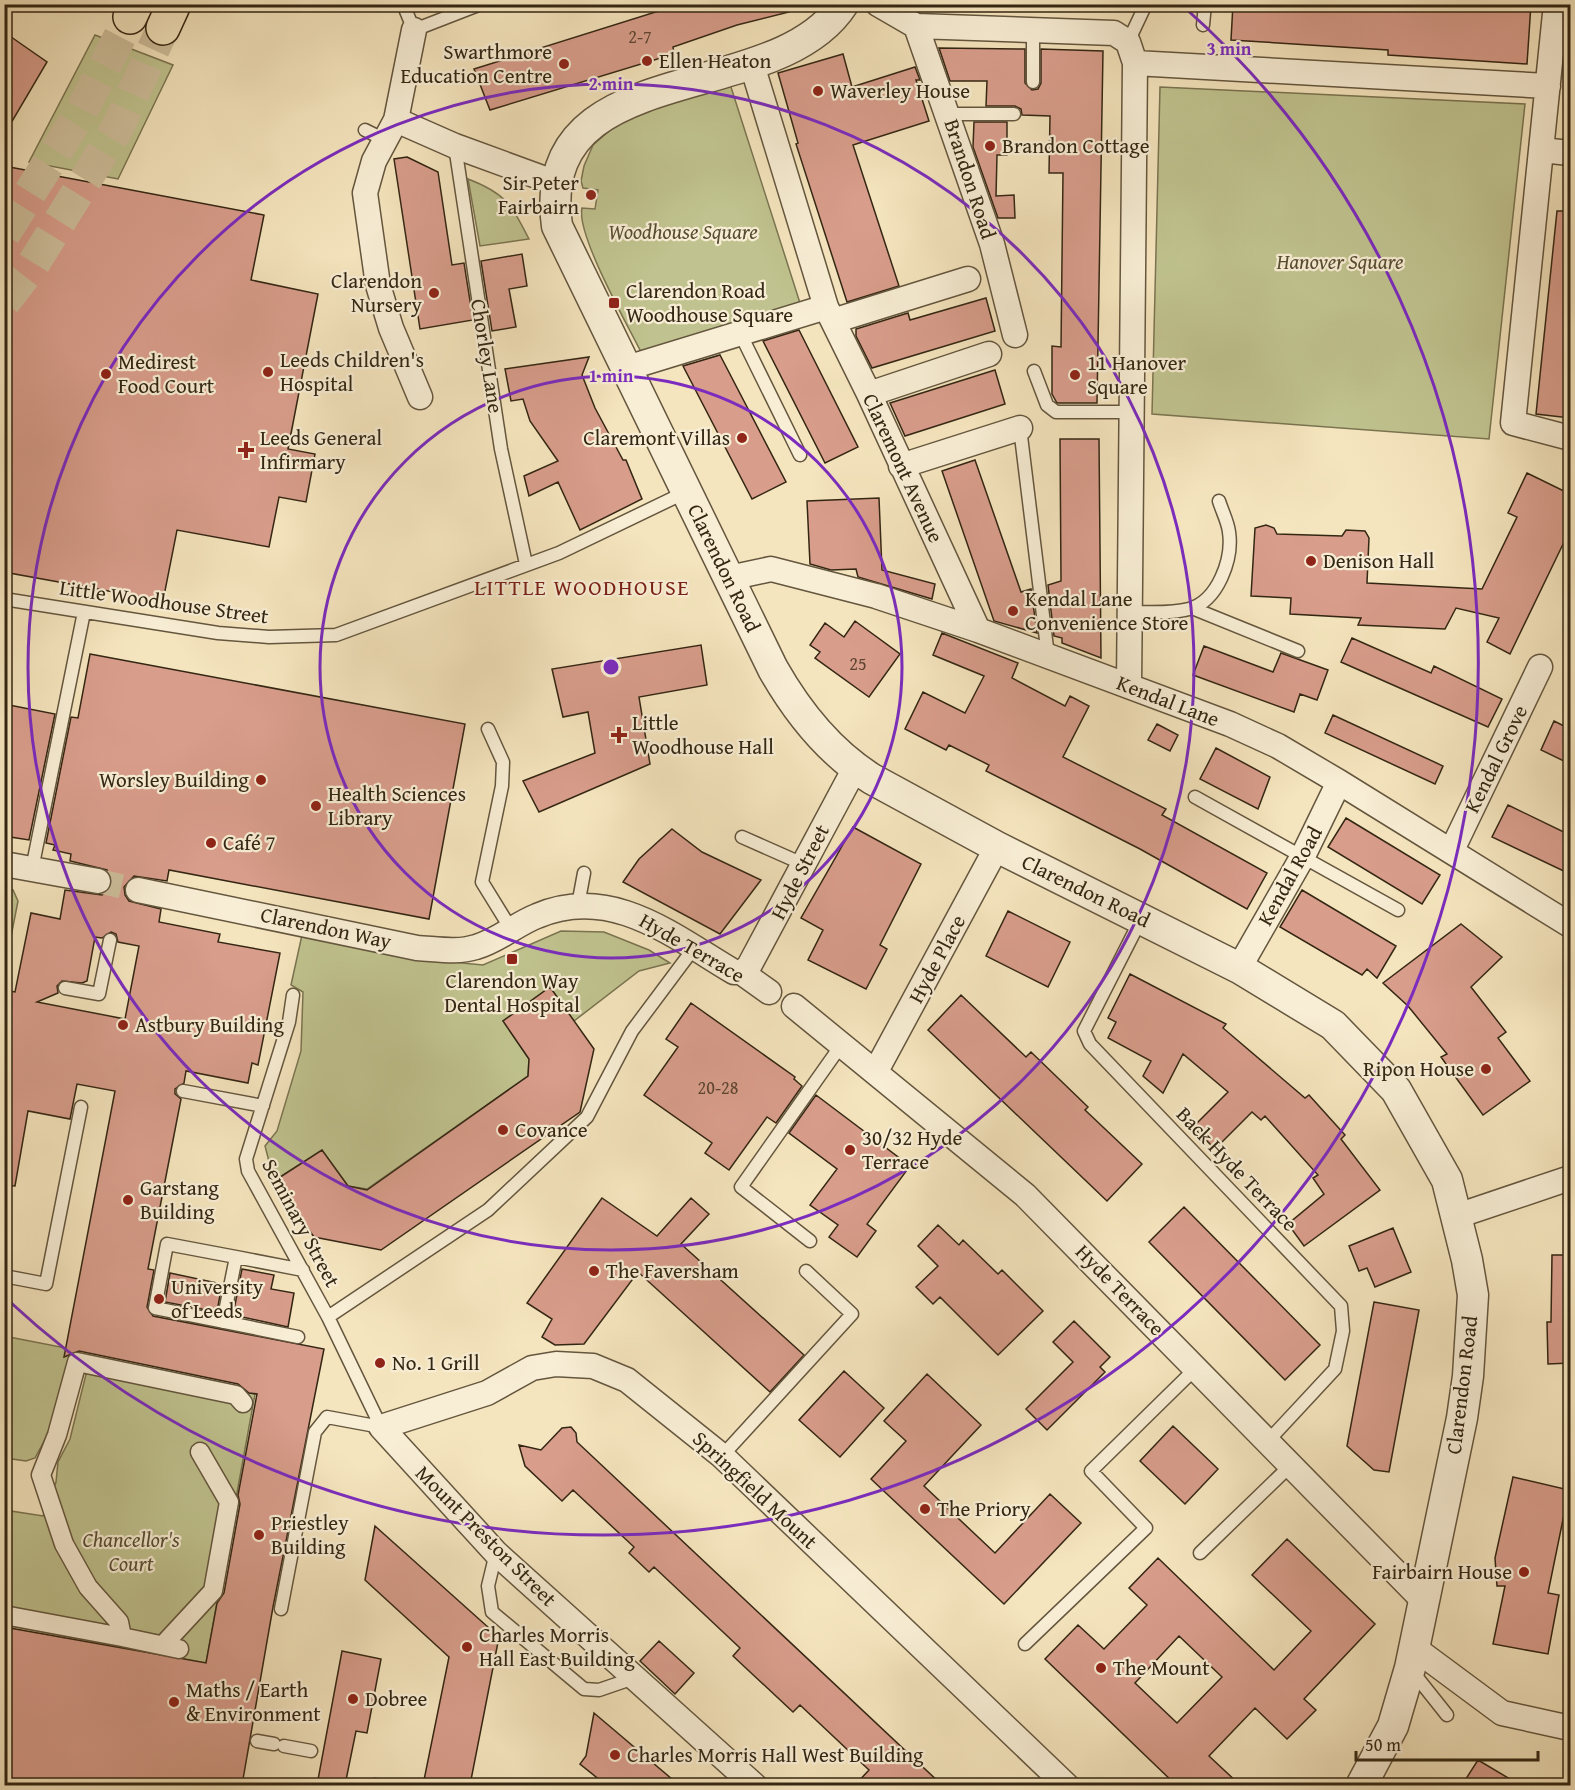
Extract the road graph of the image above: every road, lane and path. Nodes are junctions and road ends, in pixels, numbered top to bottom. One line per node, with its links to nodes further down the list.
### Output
1 (403, 4): 11 (lane)
2 (481, 4): 11 (lane)
3 (843, 4): 13 (street)
4 (878, 4): 9 (street)
5 (1146, 4): 12 (lane)
6 (1205, 4): 8 (lane)
7 (1556, 4): 15 (street)
8 (1203, 25)
9 (916, 26): 10 (street); 16 (street, Brandon Road)
10 (1033, 28): 12 (street); 14 (lane)
11 (414, 30): 18 (street)
12 (1132, 52): 15 (street); 32 (street)
13 (752, 65): 22 (street); 24 (street)
14 (1033, 82)
15 (1548, 86): 20 (street)
16 (949, 114): 17 (lane); 26 (street, Brandon Road)
17 (1014, 114)
18 (382, 130): 19 (street); 31 (street)
19 (455, 146): 22 (street); 39 (lane, Chorley Lane)
20 (1542, 150): 21 (street); 34 (street)
21 (1570, 153)
22 (556, 183): 28 (street, Clarendon Road)
23 (968, 279): 24 (street)
24 (829, 314): 25 (street); 30 (street, Claremont Avenue)
25 (740, 333): 28 (street); 35 (lane)
26 (1015, 335)
27 (989, 354): 30 (street)
28 (627, 368): 37 (street, Clarendon Road)
29 (1034, 371): 32 (lane)
30 (869, 394): 36 (street, Claremont Avenue)
31 (420, 397)
32 (1132, 412): 44 (street)
33 (1020, 428): 36 (street); 47 (lane)
34 (1570, 438)
35 (800, 455)
36 (901, 466): 45 (street, Claremont Avenue)
37 (687, 492): 39 (lane, Little Woodhouse Street); 40 (street, Clarendon Road)
38 (1219, 501): 42 (lane)
39 (526, 564): 43 (lane, Little Woodhouse Street)
40 (729, 578): 45 (street, Kendal Lane); 51 (street, Clarendon Road)
41 (4, 599): 43 (lane, Little Woodhouse Street)
42 (1192, 608): 44 (lane); 46 (lane)
43 (84, 612): 60 (lane)
44 (1130, 612): 49 (street)
45 (978, 630): 47 (street, Kendal Lane)
46 (1298, 651)
47 (1048, 656): 49 (street, Kendal Lane)
48 (1540, 667): 56 (street, Kendal Grove)
49 (1129, 686): 52 (street, Kendal Lane)
50 (488, 729): 68 (lane)
51 (855, 768): 55 (street, Clarendon Road); 59 (street, Hyde Street)
52 (1339, 782): 56 (street, Kendal Lane); 57 (street, Kendal Road)
53 (1195, 797): 57 (lane)
54 (742, 837): 59 (lane)
55 (997, 847): 66 (street, Clarendon Road); 78 (street, Hyde Place)
56 (1452, 850): 67 (street, Kendal Lane)
57 (1303, 856): 65 (lane); 71 (street, Kendal Road)
58 (4, 864): 60 (street)
59 (803, 864): 72 (street, Hyde Street)
60 (32, 870): 62 (street)
61 (584, 873): 64 (lane)
62 (98, 881)
63 (138, 890): 68 (street, Clarendon Way)
64 (578, 905): 68 (street, Hyde Terrace); 70 (street, Hyde Terrace)
65 (1398, 910)
66 (1141, 918): 71 (street, Clarendon Road); 95 (lane, Back Hyde Terrace)
67 (1570, 926)
68 (511, 929)
69 (110, 940): 73 (lane)
70 (694, 948): 72 (street, Hyde Terrace); 89 (lane)
71 (1239, 968): 83 (street, Clarendon Road)
72 (741, 972): 74 (street, Hyde Terrace)
73 (66, 988)
74 (769, 992)
75 (293, 995): 80 (lane, Seminary Street)
76 (794, 1006): 77 (street, Hyde Terrace)
77 (842, 1044): 78 (street, Hyde Terrace); 84 (lane)
78 (876, 1071): 92 (street, Hyde Terrace)
79 (183, 1091): 80 (lane)
80 (263, 1106): 86 (lane, Seminary Street)
81 (81, 1107): 88 (lane)
82 (1570, 1178): 83 (street)
83 (1456, 1216): 101 (street, Clarendon Road)
84 (810, 1241)
85 (236, 1257): 86 (lane); 90 (lane); 90 (lane)
86 (303, 1270): 89 (lane, Seminary Street)
87 (806, 1271): 97 (lane)
88 (4, 1276)
89 (328, 1317): 94 (lane, Seminary Street)
90 (223, 1322): 91 (lane)
91 (298, 1337)
92 (1196, 1368): 95 (street, Hyde Terrace); 105 (lane)
93 (243, 1403): 104 (street)
94 (381, 1427): 97 (street, Springfield Mount); 99 (street, Mount Preston Street); 102 (lane)
95 (1269, 1440): 98 (street, Hyde Terrace)
96 (200, 1452): 104 (street)
97 (723, 1456): 113 (street, Springfield Mount)
98 (1292, 1464): 100 (lane); 101 (street, Hyde Terrace)
99 (496, 1553): 107 (street, Mount Preston Street); 107 (lane)
100 (1200, 1553)
101 (1423, 1600): 106 (street, Clarendon Road)
102 (281, 1609)
103 (4, 1615): 104 (street)
104 (122, 1637)
105 (1025, 1644)
106 (1411, 1658): 108 (lane); 109 (street); 114 (street, Clarendon Road)
107 (634, 1678): 112 (street, Mount Preston Street)
108 (1447, 1715)
109 (1570, 1728)
110 (257, 1741): 111 (lane)
111 (311, 1751)
112 (743, 1782)
113 (1067, 1785)
114 (1361, 1785)

